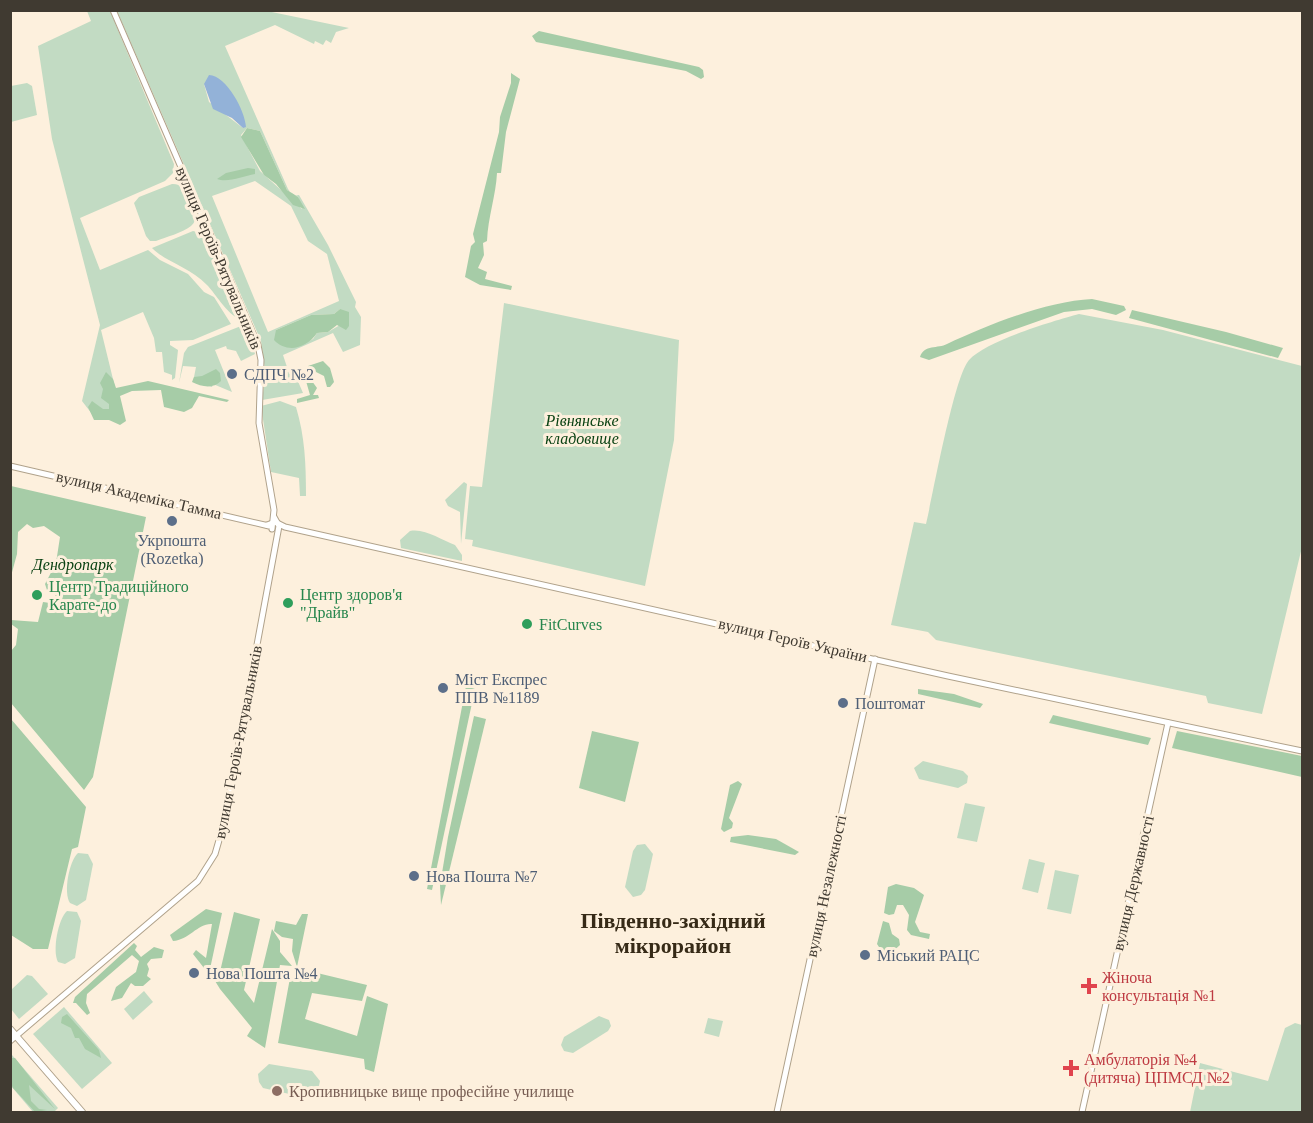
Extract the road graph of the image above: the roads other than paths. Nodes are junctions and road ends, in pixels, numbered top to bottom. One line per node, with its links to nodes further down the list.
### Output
1 (113, 10): 3 (main road, вулиця Героїв-Рятувальників)
2 (10, 466): 3 (main road, вулиця Академіка Тамма)
3 (274, 526): 4 (main road, вулиця Героїв України); 8 (main road, вулиця Героїв-Рятувальників)
4 (875, 659): 5 (main road, вулиця Героїв України); 10 (main road, вулиця Незалежності)
5 (1168, 723): 6 (main road, вулиця Героїв України); 11 (main road, вулиця Державності)
6 (1302, 751)
7 (10, 1029): 8 (main road)
8 (13, 1038): 9 (main road)
9 (82, 1113)
10 (777, 1113)
11 (1082, 1113)

